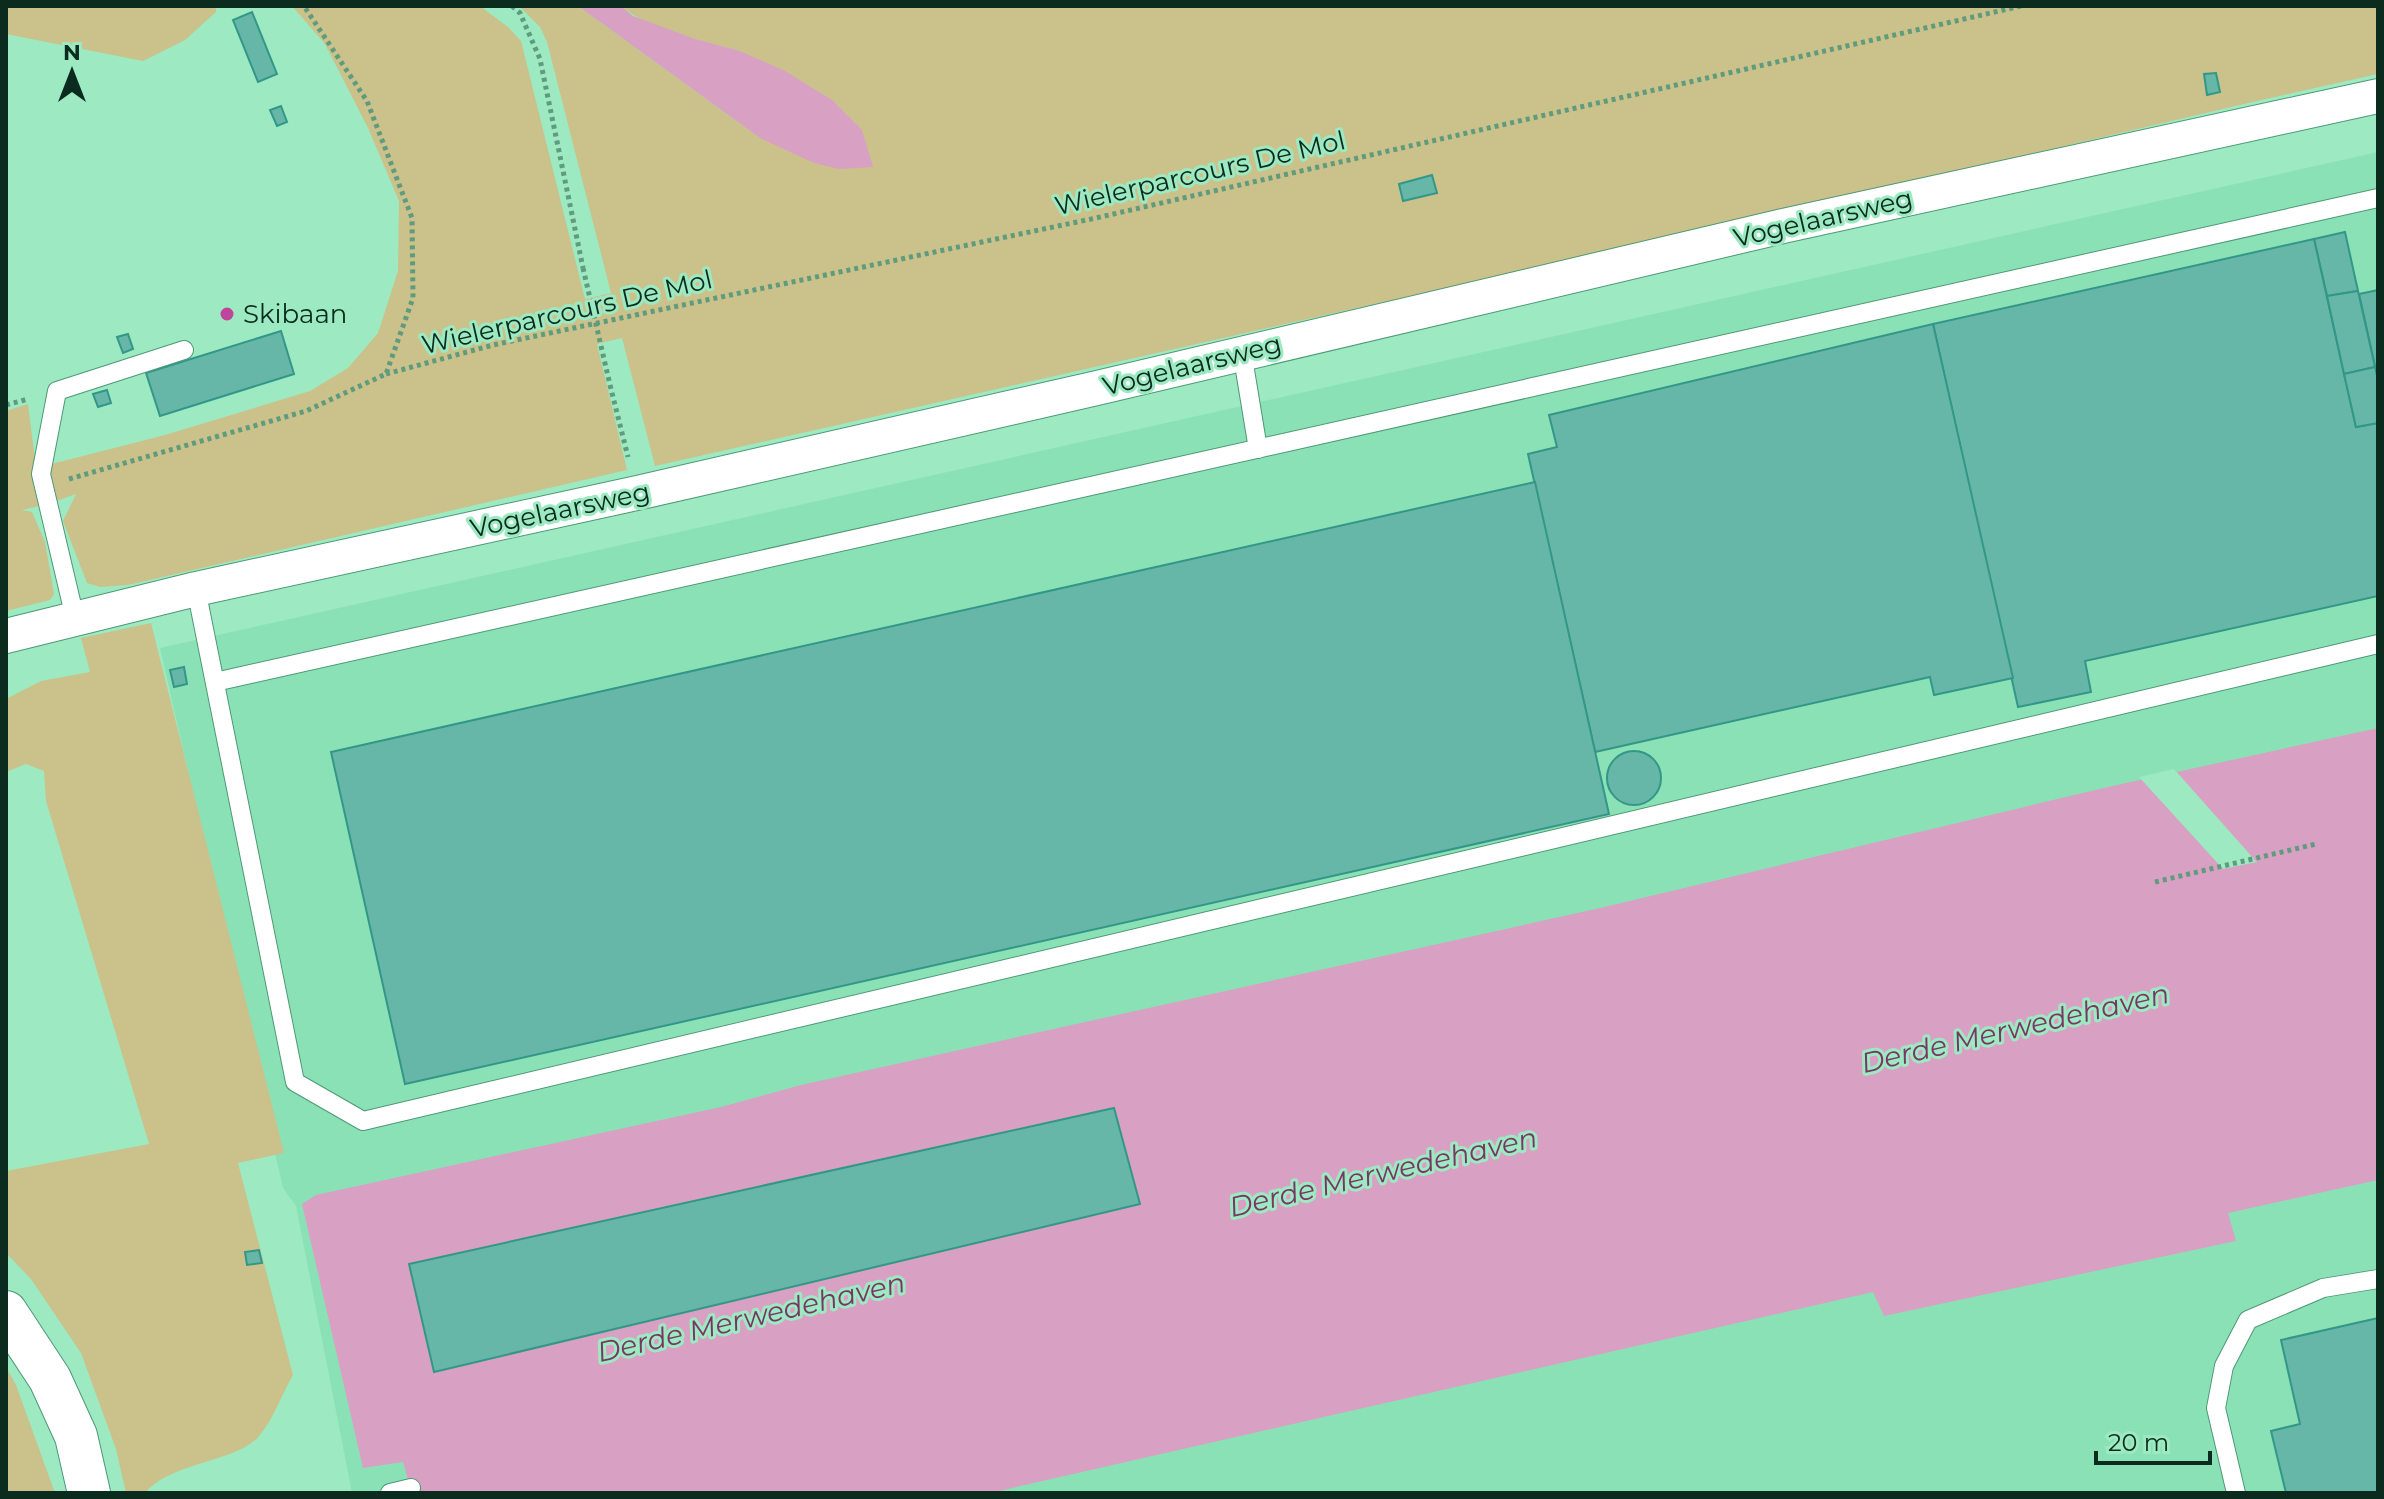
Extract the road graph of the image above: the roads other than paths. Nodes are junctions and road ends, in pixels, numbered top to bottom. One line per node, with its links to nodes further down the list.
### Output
1 (2378, 96): 4 (street, Vogelaarsweg)
2 (2378, 198): 5 (lane)
3 (184, 350): 7 (lane)
4 (1242, 352): 5 (lane); 6 (street, Vogelaarsweg)
5 (1258, 449): 10 (lane)
6 (196, 589): 7 (street, Vogelaarsweg); 10 (lane)
7 (75, 618): 8 (street, Vogelaarsweg)
8 (6, 636)
9 (2378, 644): 10 (lane)
10 (215, 682)
11 (2378, 1279): 16 (lane)
12 (6, 1312): 14 (street)
13 (411, 1488): 15 (lane)
14 (89, 1493)
15 (390, 1493)
16 (2236, 1493)

